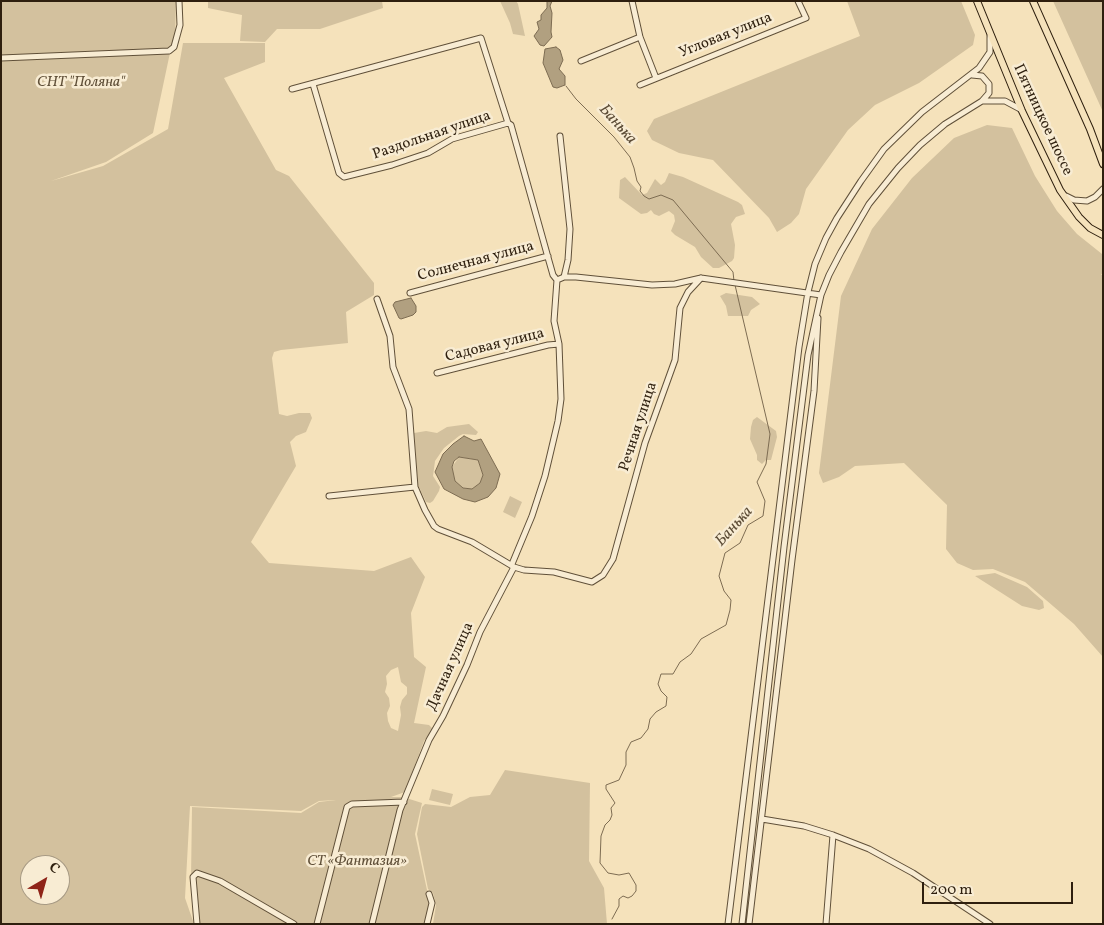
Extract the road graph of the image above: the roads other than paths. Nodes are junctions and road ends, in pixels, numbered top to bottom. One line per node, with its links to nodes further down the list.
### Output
1 (179, 1): 8 (street)
2 (632, 1): 7 (street)
3 (798, 1): 11 (street, Угловая улица)
4 (977, 1): 6 (main road, Пятницкое шоссе)
5 (1033, 1): 19 (main road)
6 (989, 30): 10 (street); 16 (main road, Пятницкое шоссе)
7 (640, 37): 9 (street); 11 (street)
8 (1, 58)
9 (581, 61)
10 (970, 76): 15 (street); 27 (street)
11 (656, 78): 13 (street, Угловая улица)
12 (313, 84): 14 (street); 17 (street); 17 (street, Раздольная улица)
13 (640, 85)
14 (292, 89)
15 (982, 102): 16 (street); 29 (street)
16 (1022, 110): 21 (main road, Пятницкое шоссе)
17 (508, 123): 23 (street)
18 (560, 136): 24 (street)
19 (1103, 164)
20 (1103, 188): 21 (street)
21 (1060, 190): 22 (main road, Пятницкое шоссе)
22 (1103, 235)
23 (548, 256): 26 (street); 28 (street, Солнечная улица)
24 (564, 278): 25 (street); 26 (street)
25 (701, 278): 27 (street); 36 (street, Речная улица)
26 (557, 280): 32 (street, Дачная улица)
27 (808, 292): 29 (street); 46 (street)
28 (410, 293)
29 (822, 295): 31 (street)
30 (377, 299): 34 (street)
31 (819, 302): 38 (street); 47 (street)
32 (559, 344): 33 (street, Садовая улица); 36 (street, Дачная улица)
33 (437, 373)
34 (415, 487): 35 (street); 36 (street)
35 (329, 496)
36 (513, 565): 37 (street, Дачная улица)
37 (404, 802): 43 (street); 44 (street, Дачная улица)
38 (762, 819): 39 (street); 48 (street)
39 (833, 835): 49 (street); 50 (street)
40 (429, 894): 45 (street)
41 (197, 924): 42 (street)
42 (294, 924)
43 (317, 924)
44 (372, 924)
45 (427, 924)
46 (728, 924)
47 (742, 924)
48 (750, 924)
49 (826, 924)
50 (990, 924)

